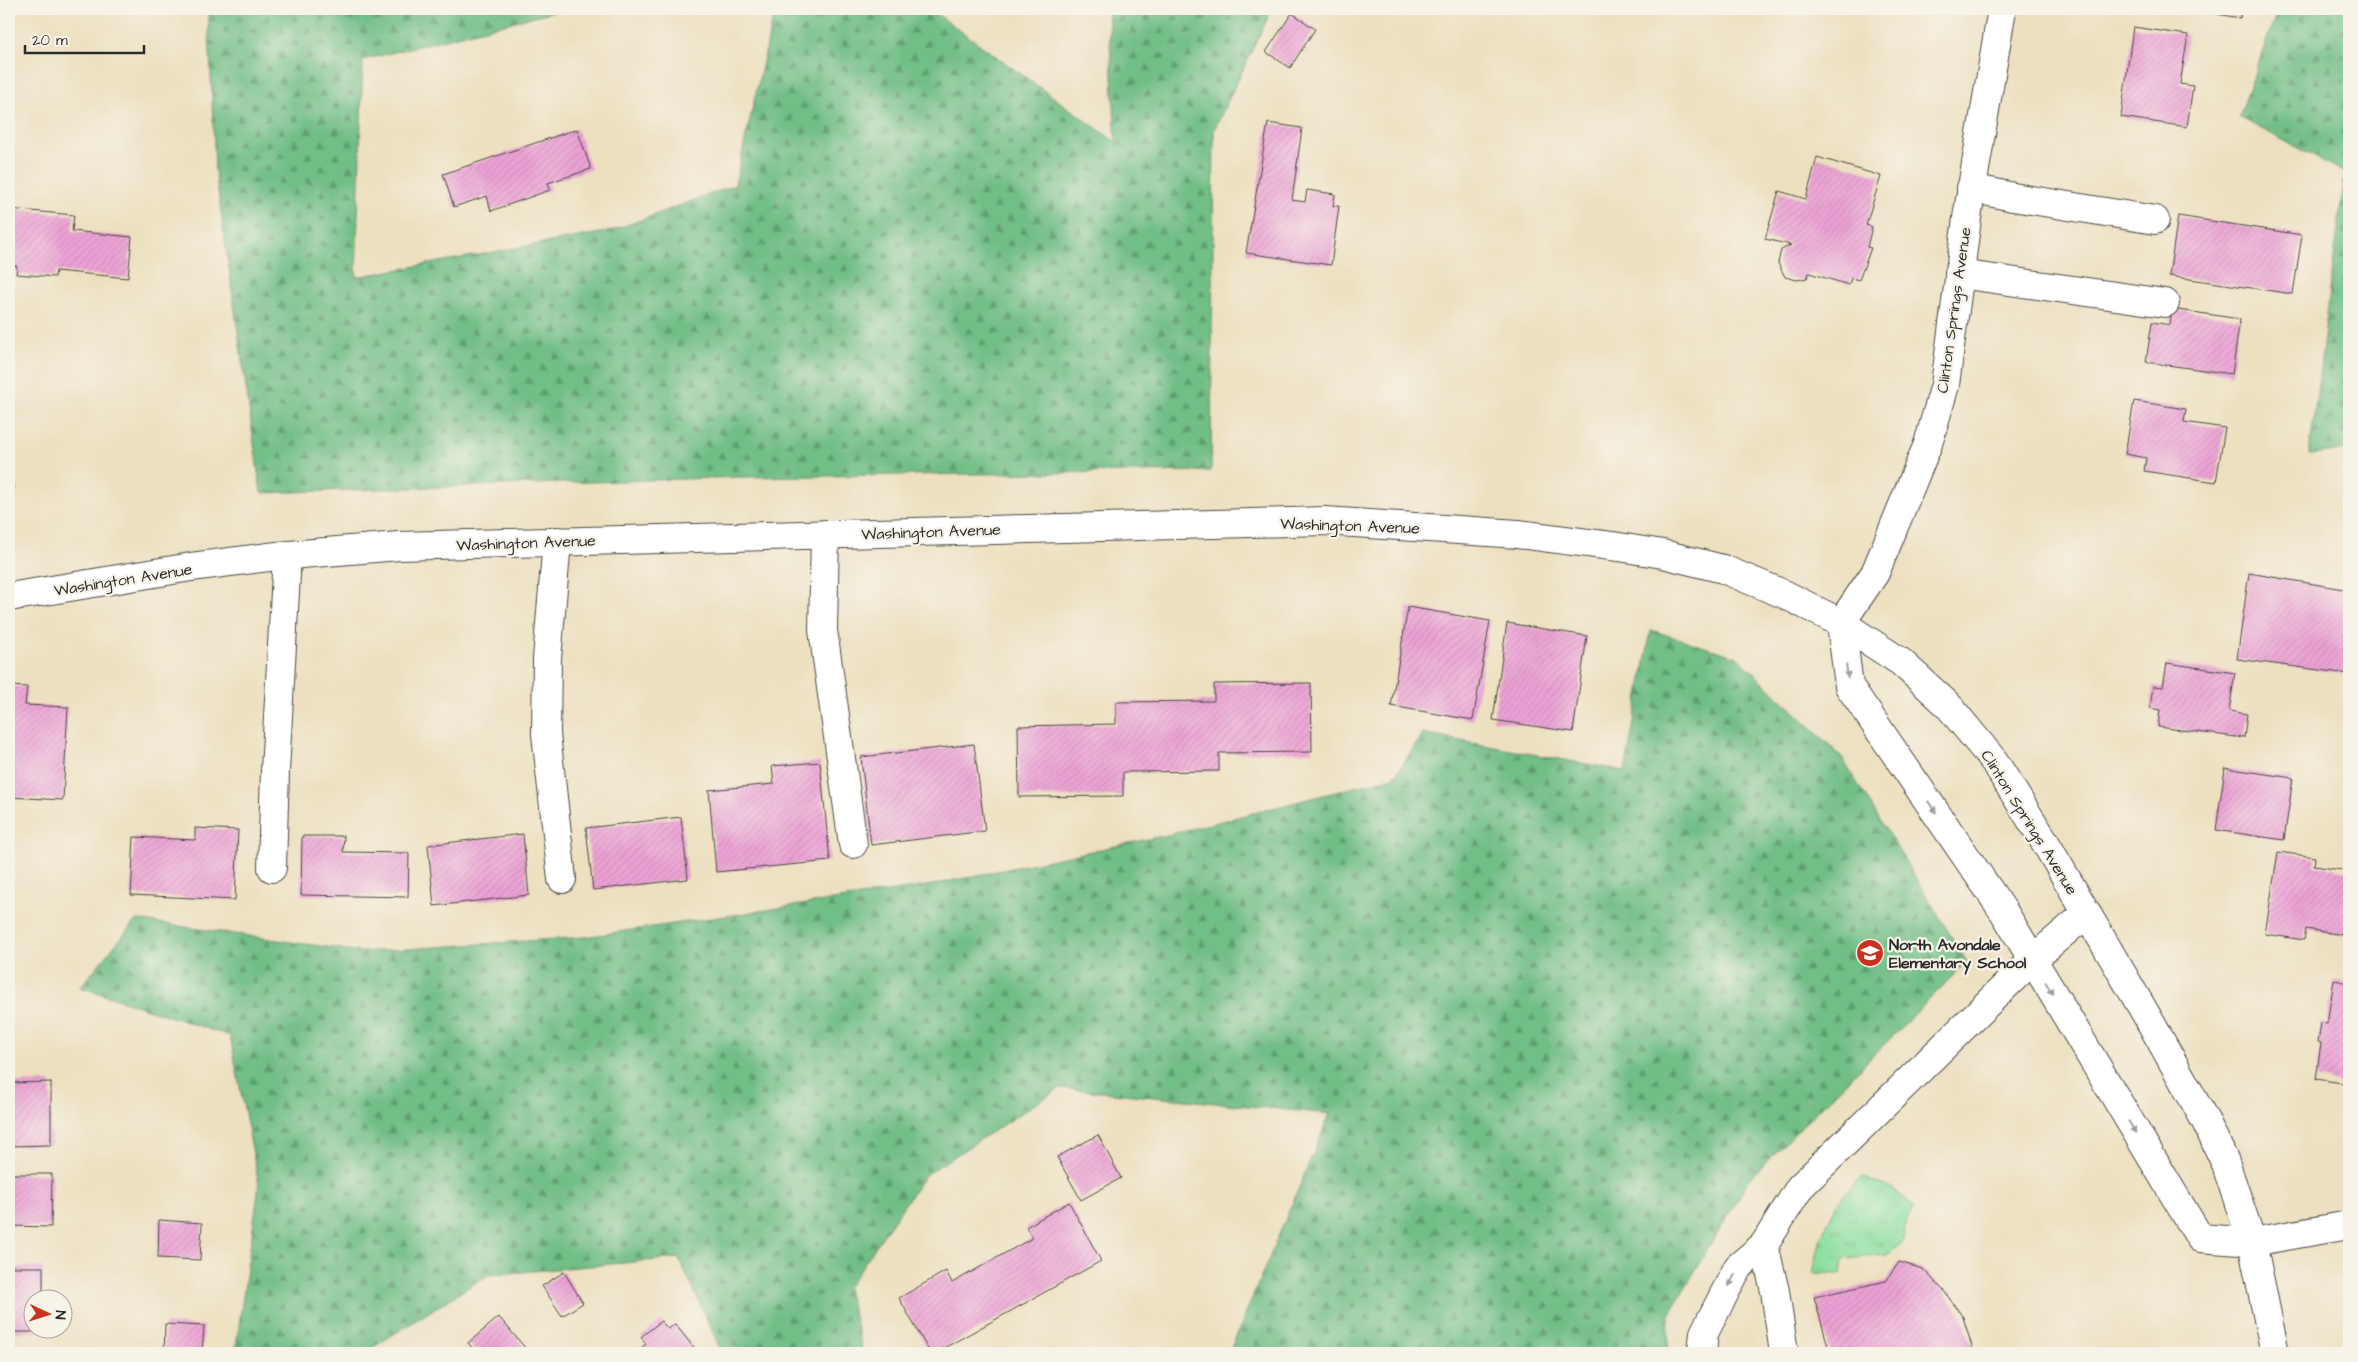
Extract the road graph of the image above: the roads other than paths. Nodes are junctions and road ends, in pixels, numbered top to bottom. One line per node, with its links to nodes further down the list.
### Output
1 (2002, 9): 2 (street, Clinton Springs Avenue)
2 (1971, 188): 3 (street); 4 (street, Clinton Springs Avenue)
3 (2155, 220)
4 (1959, 274): 5 (street); 10 (street, Clinton Springs Avenue)
5 (2165, 303)
6 (825, 534): 7 (street, Washington Avenue); 10 (street, Washington Avenue); 11 (street)
7 (557, 541): 8 (street, Washington Avenue); 13 (street)
8 (287, 556): 9 (street, Washington Avenue); 12 (street)
9 (9, 597)
10 (1841, 623): 14 (street, Clinton Springs Avenue); 15 (street, one-way to 15)
11 (853, 844)
12 (272, 868)
13 (562, 879)
14 (2087, 913): 15 (street); 17 (street, Clinton Springs Avenue)
15 (2033, 959): 17 (street, one-way to 17); 18 (street)
16 (2349, 1225): 17 (street)
17 (2252, 1242): 21 (street, Clinton Springs Avenue)
18 (1764, 1245): 19 (street, one-way to 19); 20 (street)
19 (1702, 1353)
20 (1784, 1353)
21 (2275, 1353)

